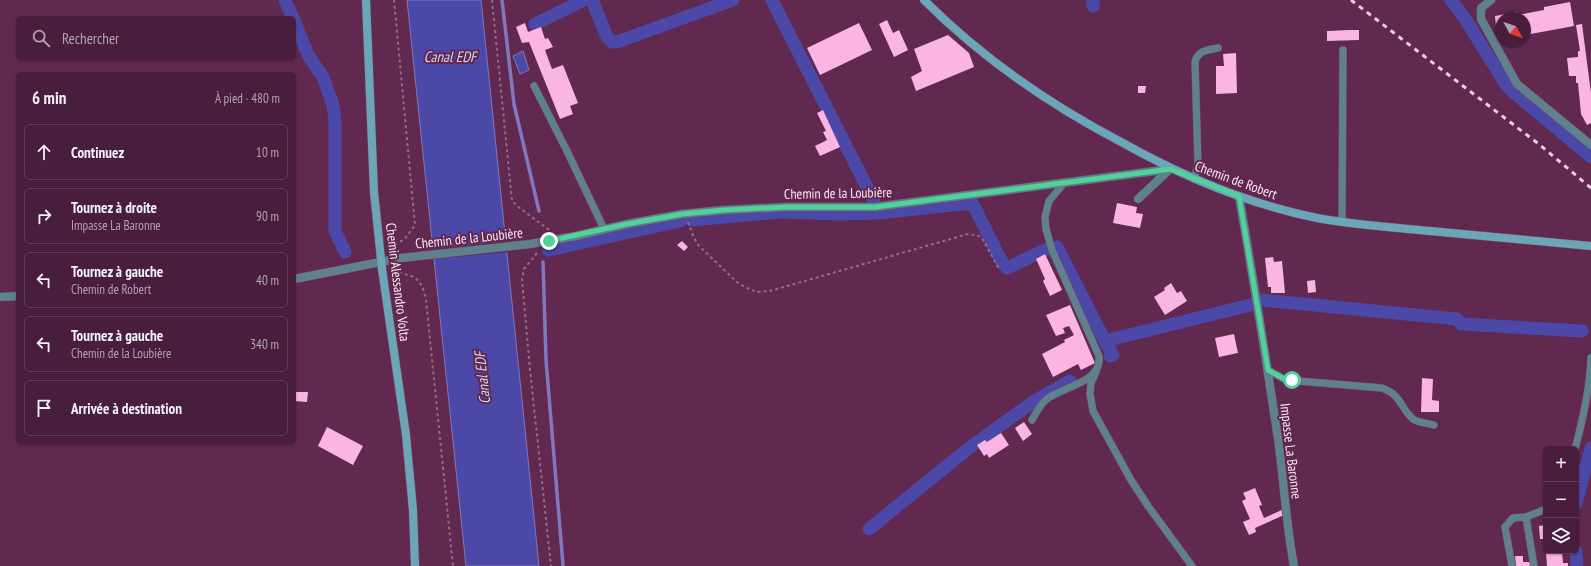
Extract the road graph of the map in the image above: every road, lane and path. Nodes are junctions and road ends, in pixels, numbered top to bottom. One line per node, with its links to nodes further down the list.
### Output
1 (366, 0): 21 (street, Chemin Alessandro Volta)
2 (394, 0): 21 (path)
3 (492, 0): 18 (path)
4 (924, 0): 10 (street, Chemin de Robert)
5 (1491, 0): 9 (street)
6 (1218, 48): 11 (lane)
7 (1343, 50): 16 (lane)
8 (534, 86): 17 (lane)
9 (1591, 145)
10 (1171, 169): 11 (street, Chemin de Robert); 12 (street, Chemin de la Loubière); 14 (street)
11 (1194, 179): 13 (street, Chemin de Robert)
12 (1065, 182): 15 (street, Chemin de la Loubière); 29 (lane)
13 (1239, 196): 16 (street, Chemin de Robert); 30 (street, Impasse La Baronne)
14 (1138, 198)
15 (685, 214): 17 (street, Chemin de la Loubière); 24 (path)
16 (1342, 222): 20 (street, Chemin de Robert)
17 (604, 229): 18 (street, Chemin de la Loubière)
18 (559, 239): 19 (street, Chemin de la Loubière)
19 (549, 241): 23 (street, Chemin de la Loubière); 38 (path)
20 (1591, 246): 22 (lane)
21 (380, 249): 23 (street, Chemin Alessandro Volta)
22 (1591, 249)
23 (382, 265): 25 (street, Chemin de la Loubière); 36 (street, Chemin Alessandro Volta); 37 (path)
24 (999, 269)
25 (296, 279)
26 (16, 296): 27 (street)
27 (0, 297)
28 (1591, 358): 33 (lane)
29 (1098, 366): 31 (lane); 39 (lane)
30 (1268, 370): 32 (lane); 40 (street, Impasse La Baronne)
31 (1032, 420)
32 (1434, 425)
33 (1576, 446)
34 (1543, 510): 35 (lane)
35 (1526, 517): 41 (lane); 42 (lane)
36 (415, 566)
37 (453, 566)
38 (552, 566)
39 (1192, 566)
40 (1294, 566)
41 (1512, 566)
42 (1534, 566)

